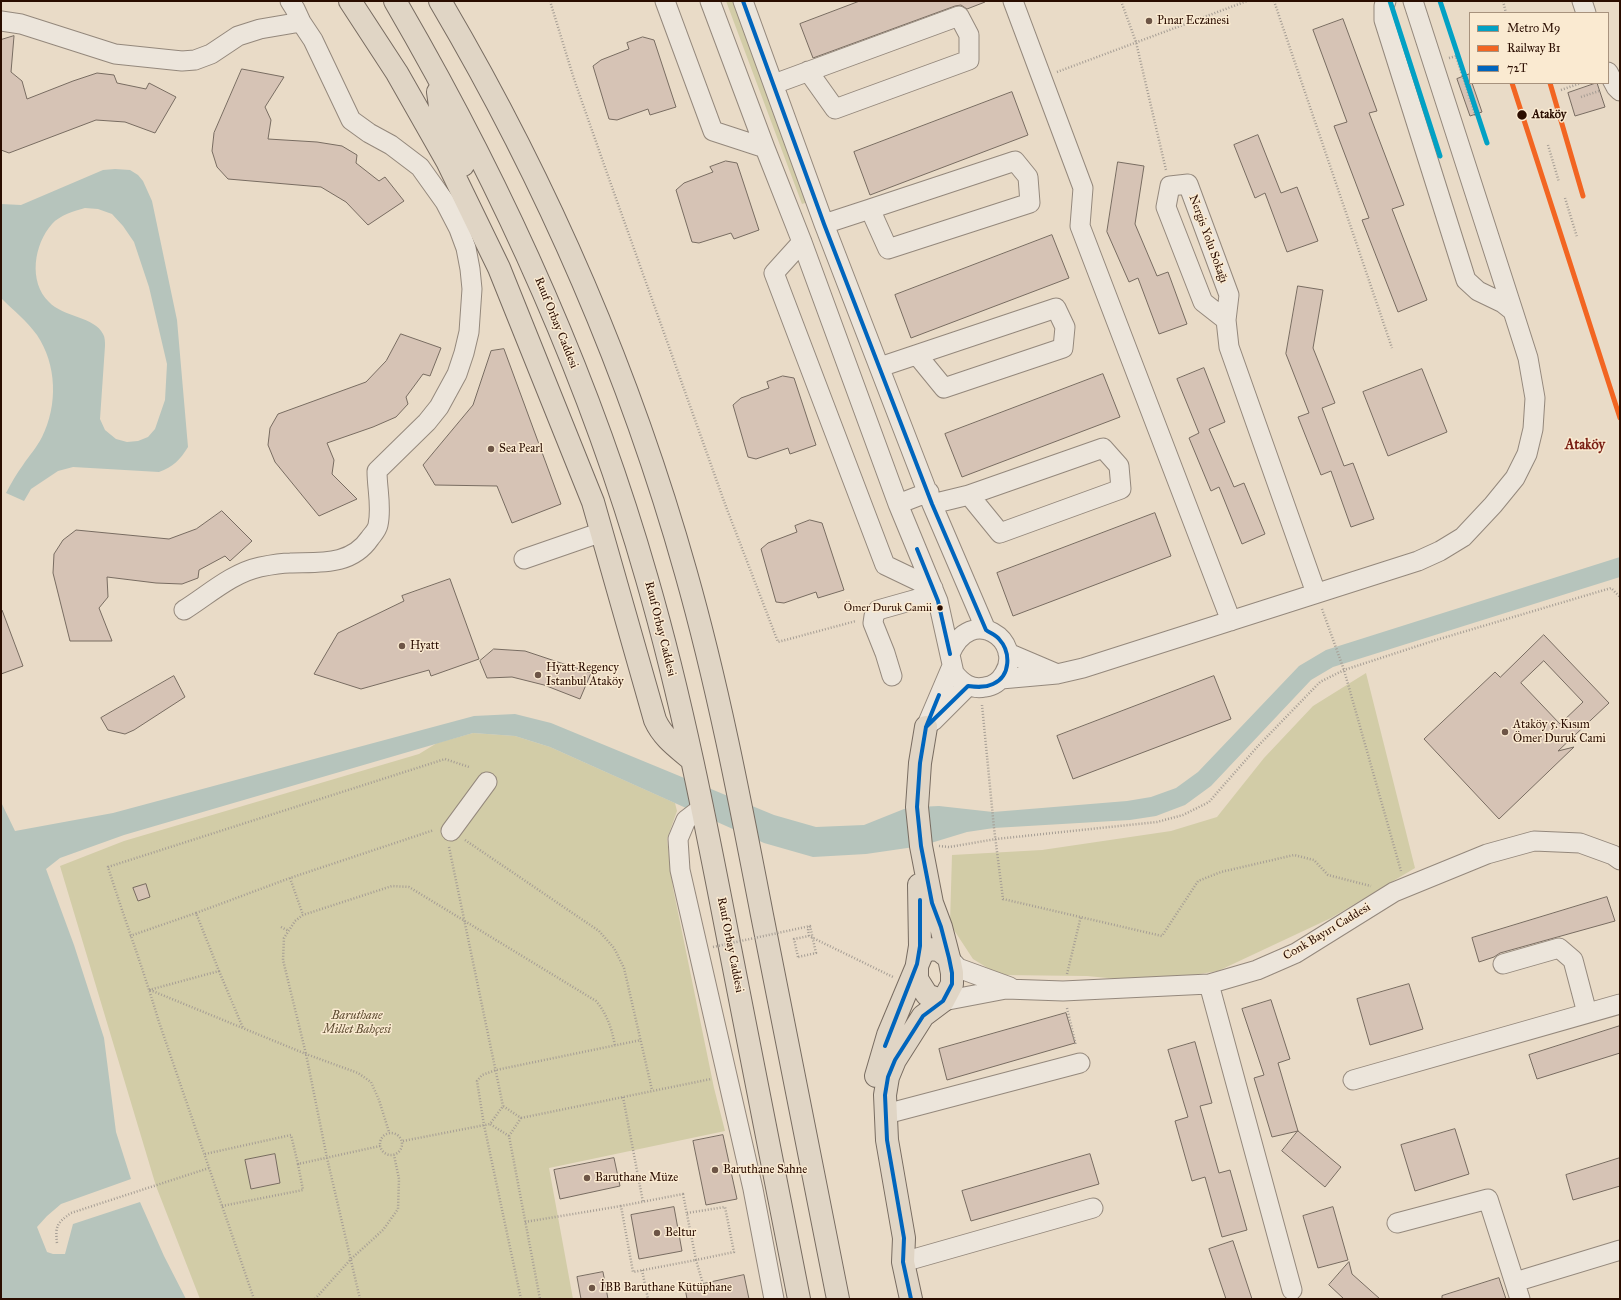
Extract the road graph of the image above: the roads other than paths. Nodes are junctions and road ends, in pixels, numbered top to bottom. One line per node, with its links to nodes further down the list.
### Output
1 (290, 1): 15 (street)
2 (350, 1): 25 (main road)
3 (395, 1): 17 (main road, Rauf Orbay Caddesi)
4 (440, 1): 16 (main road)
5 (454, 1): 16 (main road)
6 (665, 1): 22 (street)
7 (710, 1): 22 (street)
8 (743, 1): 20 (street)
9 (1013, 1): 40 (street)
10 (1386, 1): 28 (street)
11 (1414, 1): 28 (street)
12 (1582, 1): 13 (street)
13 (1586, 12)
14 (1, 21): 15 (street)
15 (301, 22): 39 (street)
16 (456, 29): 74 (main road)
17 (435, 71): 25 (main road); 49 (main road, Rauf Orbay Caddesi)
18 (808, 71): 18 (street); 20 (street)
19 (1609, 74): 21 (street)
20 (774, 84): 23 (street)
21 (1620, 91)
22 (764, 148): 27 (street)
23 (817, 206): 26 (street); 27 (street)
24 (870, 209): 24 (street); 26 (street)
25 (473, 215): 35 (main road)
26 (824, 224): 31 (street)
27 (800, 236): 34 (street); 37 (street)
28 (1513, 311): 38 (street)
29 (1226, 320): 29 (street, Nergis Yolu Sokağı); 38 (street)
30 (917, 355): 30 (street); 31 (street)
31 (880, 367): 33 (street)
32 (969, 495): 32 (street); 33 (street)
33 (931, 498): 34 (street); 41 (street)
34 (898, 504): 37 (street)
35 (602, 532): 36 (street); 49 (main road)
36 (524, 559)
37 (934, 591): 43 (street); 45 (street)
38 (1316, 593): 40 (street)
39 (184, 610)
40 (1231, 621): 44 (street)
41 (986, 630): 42 (street); 43 (street)
42 (1008, 653): 44 (street); 46 (street)
43 (951, 660): 47 (street); 48 (street)
44 (1057, 674): 46 (street)
45 (892, 676)
46 (1001, 678): 47 (street)
47 (974, 687): 48 (street)
48 (926, 727): 53 (main road)
49 (692, 760): 51 (main road, Rauf Orbay Caddesi)
50 (487, 782): 52 (street)
51 (703, 807): 72 (street); 73 (main road, Rauf Orbay Caddesi)
52 (448, 829)
53 (921, 846): 55 (main road); 56 (main road)
54 (1620, 860): 58 (street, Conk Bayırı Caddesi)
55 (949, 958): 56 (main road); 59 (street, Conk Bayırı Caddesi); 60 (main road)
56 (917, 964): 60 (main road); 69 (main road)
57 (1503, 964): 62 (street)
58 (1209, 984): 59 (street, Conk Bayırı Caddesi); 70 (street)
59 (1021, 990): 60 (street, Conk Bayırı Caddesi)
60 (942, 1001): 65 (main road)
61 (1620, 1004): 62 (street)
62 (1587, 1012): 64 (street)
63 (1080, 1063): 65 (street)
64 (1354, 1080)
65 (886, 1114): 69 (main road)
66 (1093, 1208): 69 (street)
67 (1397, 1223): 71 (street)
68 (1620, 1250): 71 (street)
69 (903, 1262): 75 (main road)
70 (1292, 1290)
71 (1518, 1290)
72 (774, 1299)
73 (799, 1299)
74 (838, 1299)
75 (911, 1299)

